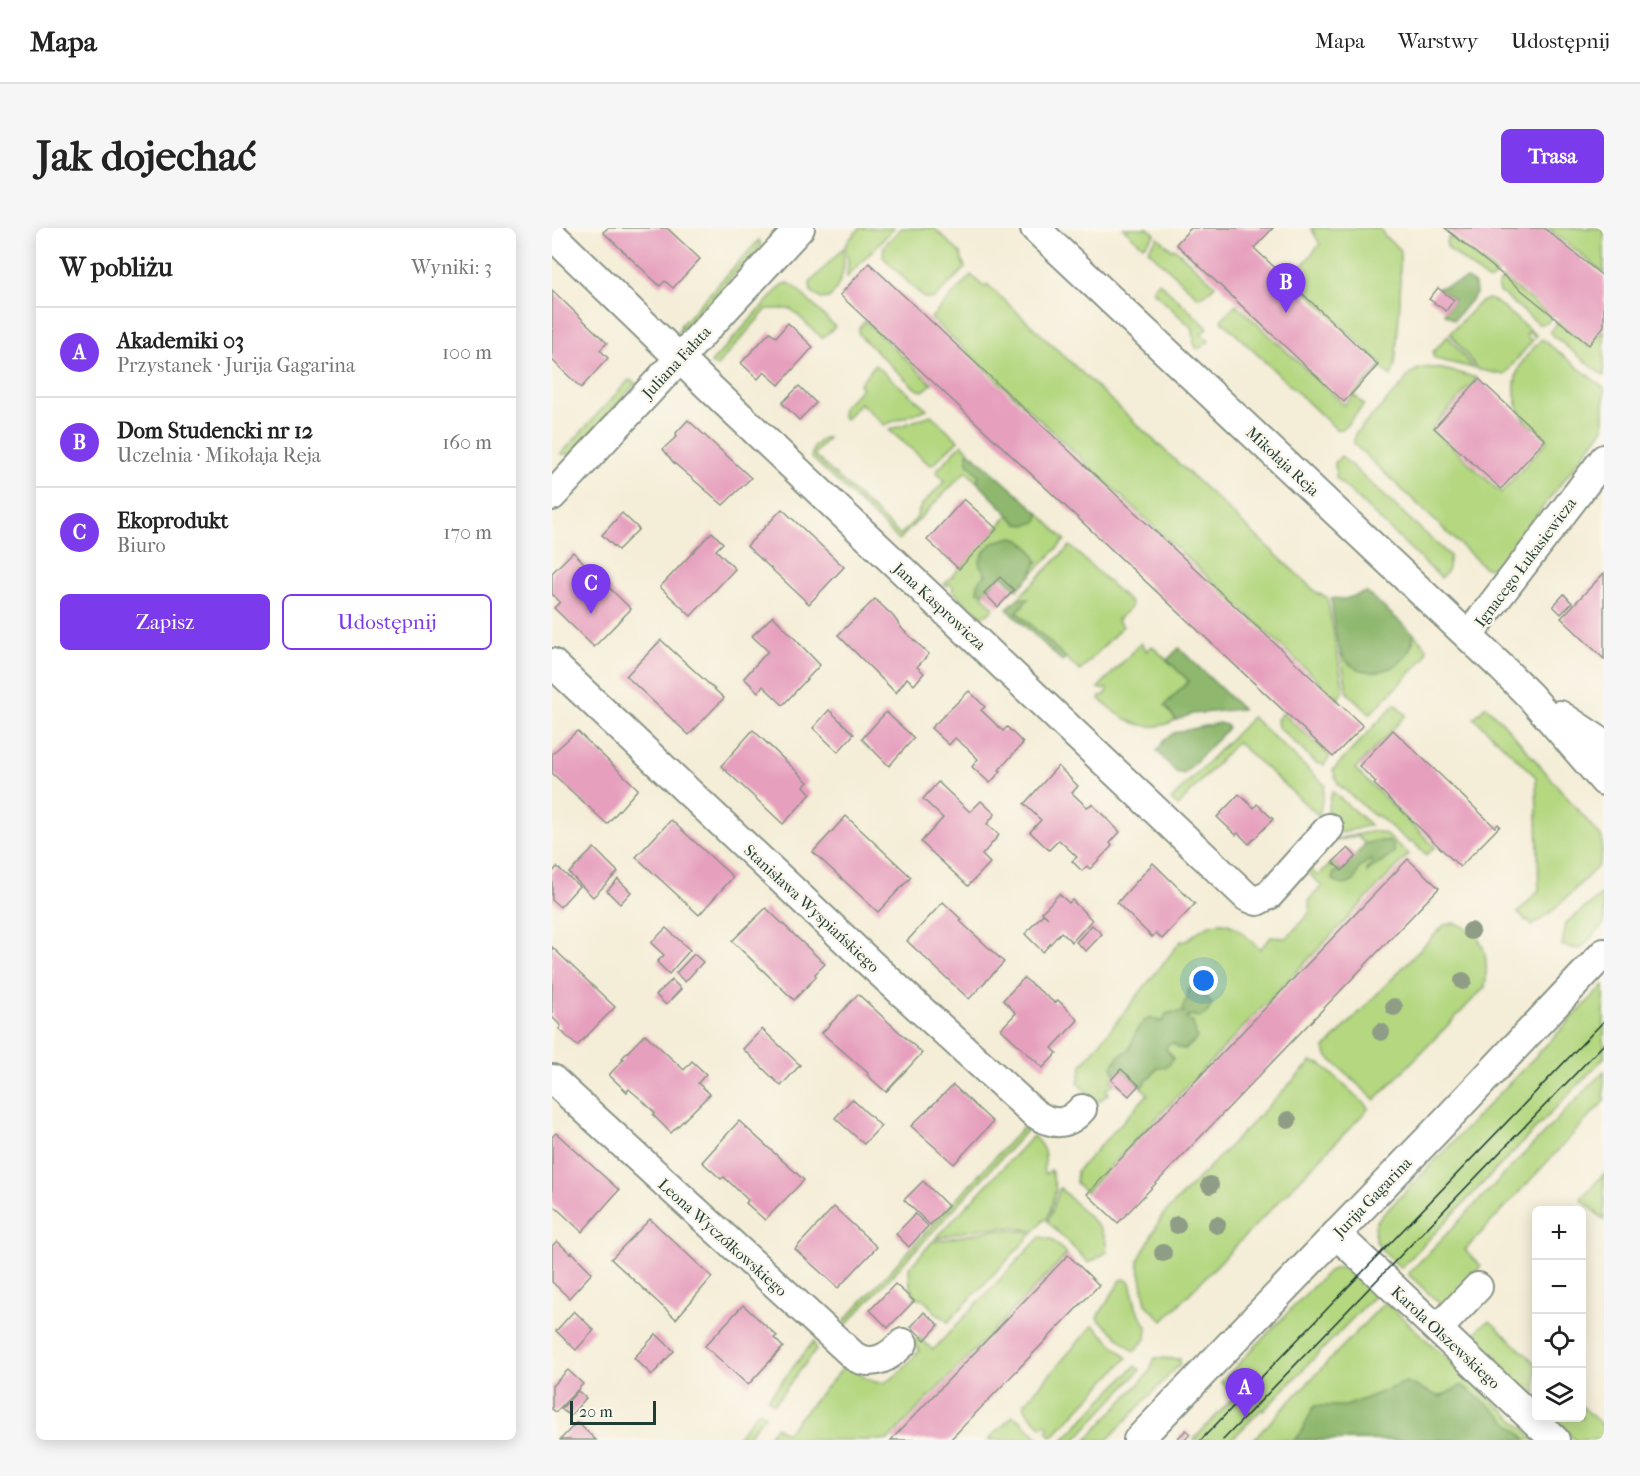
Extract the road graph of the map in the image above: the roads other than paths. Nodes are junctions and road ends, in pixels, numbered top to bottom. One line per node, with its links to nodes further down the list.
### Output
1 (800, 228): 4 (street, Juliana Fałata)
2 (1035, 228): 7 (street, Mikołaja Reja)
3 (552, 235): 4 (street, Jana Kasprowicza)
4 (679, 358): 6 (street, Juliana Fałata); 12 (street, Jana Kasprowicza)
5 (1604, 459): 7 (street, Ignacego Łukasiewicza)
6 (552, 496)
7 (1468, 636): 9 (street, Mikołaja Reja)
8 (552, 663): 15 (street, Stanisława Wyspiańskiego)
9 (1530, 696): 10 (street, Mikołaja Reja); 11 (street, Mikołaja Reja)
10 (1604, 744)
11 (1604, 782)
12 (1329, 828)
13 (1604, 953): 16 (street, Jurija Gagarina)
14 (552, 1079): 19 (street, Leona Wyczółkowskiego)
15 (1082, 1109)
16 (1336, 1234): 18 (street, Karola Olszewskiego); 20 (street, Jurija Gagarina)
17 (1478, 1287): 18 (street)
18 (1438, 1329): 21 (street, Karola Olszewskiego)
19 (903, 1342)
20 (1138, 1440)
21 (1555, 1440)

